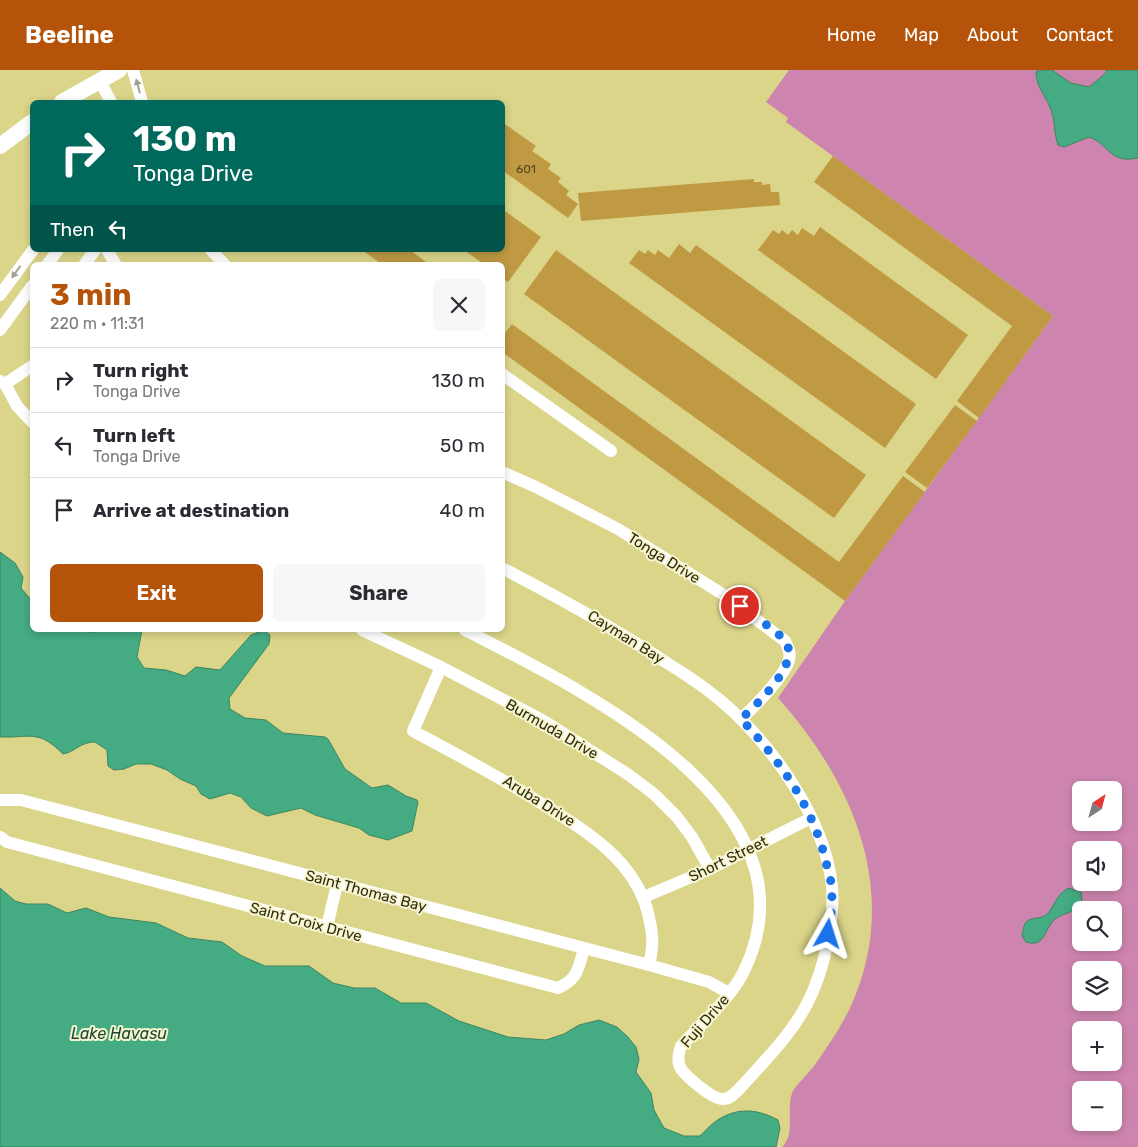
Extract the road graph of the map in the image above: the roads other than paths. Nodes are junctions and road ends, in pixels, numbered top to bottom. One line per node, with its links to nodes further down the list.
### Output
1 (119, 70): 3 (street)
2 (133, 70): 6 (street, one-way to 2)
3 (100, 81): 4 (street); 5 (street)
4 (66, 100)
5 (110, 100)
6 (141, 100)
7 (30, 124): 8 (street)
8 (0, 146)
9 (32, 252): 13 (street, one-way to 13)
10 (213, 252): 11 (street)
11 (222, 262)
12 (30, 289): 14 (street)
13 (0, 295)
14 (0, 330)
15 (30, 367): 17 (street)
16 (505, 376): 19 (street)
17 (2, 383): 18 (street)
18 (30, 420)
19 (611, 451)
20 (505, 473): 25 (street, Tonga Drive)
21 (505, 570): 25 (street, Cayman Bay)
22 (366, 632): 24 (street, Burmuda Drive)
23 (469, 632): 29 (street, Fuji Drive)
24 (441, 667): 30 (street, Burmuda Drive); 32 (street, Aruba Drive)
25 (741, 719): 27 (street, Fuji Drive)
26 (0, 800): 31 (street, Saint Thomas Bay)
27 (811, 818): 29 (street, Short Street); 36 (street, Fuji Drive)
28 (3, 840): 33 (street, Saint Croix Drive)
29 (748, 849): 30 (street, Short Street); 36 (street, Fuji Drive)
30 (710, 869): 32 (street, Short Street)
31 (337, 884): 33 (street); 34 (street, Saint Thomas Bay)
32 (644, 897): 35 (street, Aruba Drive)
33 (327, 927): 34 (street, Saint Croix Drive)
34 (584, 949): 35 (street, Saint Thomas Bay)
35 (648, 965): 36 (street, Saint Thomas Bay)
36 (729, 994)

